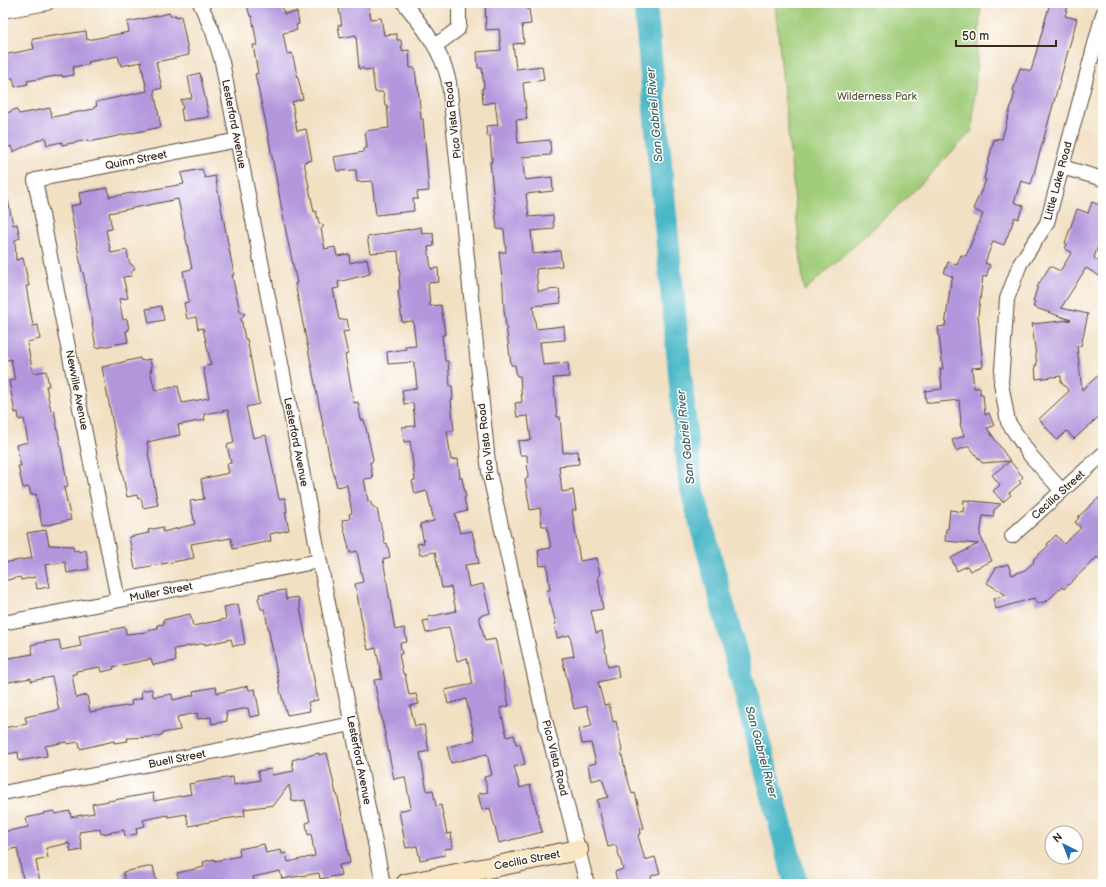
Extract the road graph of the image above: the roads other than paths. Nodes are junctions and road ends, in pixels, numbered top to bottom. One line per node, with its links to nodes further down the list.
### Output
1 (47, 3): 5 (street)
2 (200, 3): 8 (street, Lesterford Avenue)
3 (404, 3): 7 (street, Pico Vista Road)
4 (458, 3): 7 (street)
5 (3, 11)
6 (1103, 14): 9 (street, Little Lake Road)
7 (436, 46): 20 (street, Pico Vista Road)
8 (238, 140): 11 (street, Quinn Street); 15 (street, Lesterford Avenue)
9 (1062, 167): 10 (street); 13 (street, Little Lake Road)
10 (1103, 179)
11 (35, 180): 16 (street, Newville Avenue)
12 (1103, 454): 13 (street, Cecilia Street)
13 (1062, 491): 14 (street, Cecilia Street)
14 (1012, 536)
15 (319, 560): 16 (street, Muller Street); 18 (street, Lesterford Avenue)
16 (118, 600): 17 (street, Muller Street)
17 (3, 623)
18 (352, 724): 19 (street, Buell Street); 21 (street, Lesterford Avenue)
19 (3, 793)
20 (578, 850): 22 (street, Cecilia Street); 23 (street, Pico Vista Road)
21 (383, 884)
22 (406, 884)
23 (587, 884)

